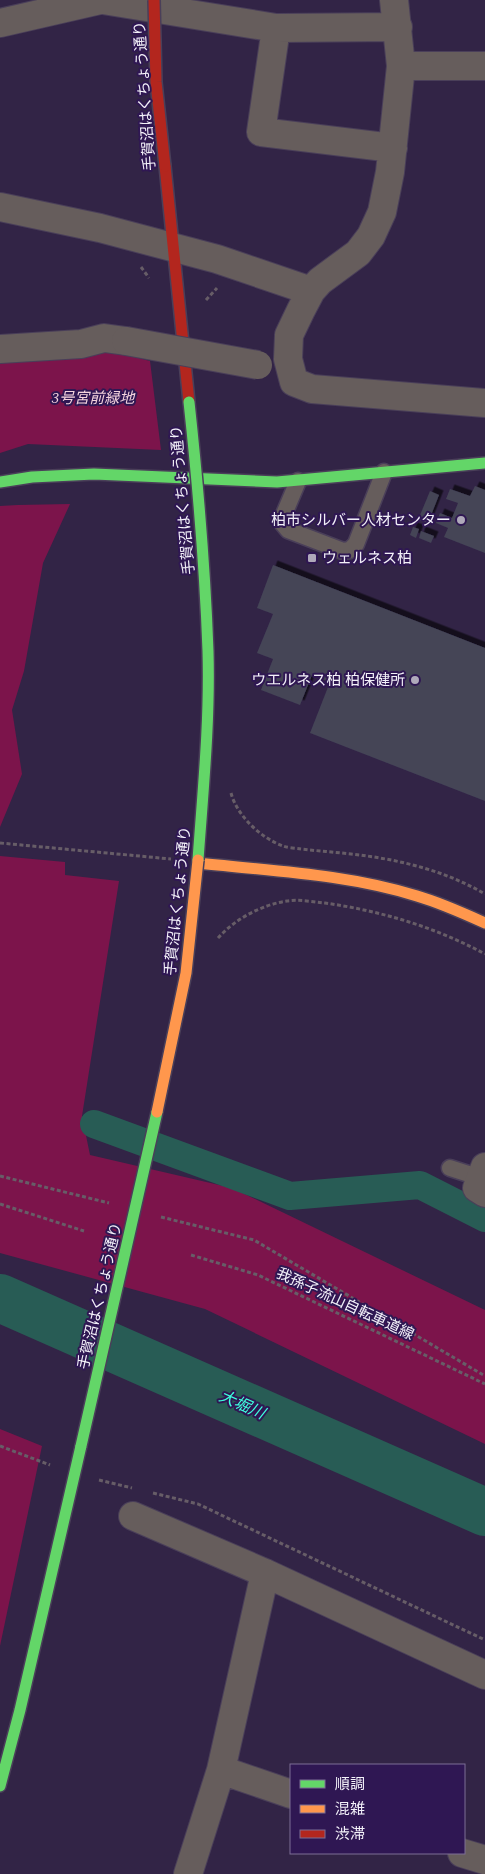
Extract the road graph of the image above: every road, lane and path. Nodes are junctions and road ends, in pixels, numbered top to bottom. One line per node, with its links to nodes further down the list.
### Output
1 (102, 0): 4 (street); 6 (street)
2 (154, 0): 11 (street, 手賀沼はくちょう通り, bridge)
3 (394, 0): 5 (street)
4 (0, 23)
5 (398, 27): 6 (street); 7 (street)
6 (276, 28): 9 (street)
7 (401, 66): 8 (street); 9 (street)
8 (485, 66)
9 (393, 148): 12 (street)
10 (0, 207): 11 (street)
11 (172, 247): 12 (street); 24 (street, 手賀沼はくちょう通り, bridge)
12 (311, 291): 14 (street)
13 (0, 349): 14 (street, bridge)
14 (294, 382): 15 (street)
15 (485, 402)
16 (485, 463): 17 (street)
17 (384, 472): 18 (street); 18 (lane)
18 (298, 481): 19 (street)
19 (0, 482)
20 (230, 787): 26 (path, bridge)
21 (0, 843): 23 (path)
22 (172, 850): 23 (path)
23 (171, 859): 25 (path)
24 (198, 863): 27 (street); 41 (street, 手賀沼はくちょう通り, bridge)
25 (170, 868)
26 (485, 894)
27 (485, 923)
28 (217, 940): 29 (path, bridge)
29 (485, 954)
30 (450, 1168): 32 (lane)
31 (0, 1176): 35 (path)
32 (484, 1179)
33 (0, 1204): 36 (path)
34 (164, 1209): 38 (path)
35 (108, 1211)
36 (84, 1231)
37 (191, 1255): 39 (path, 我孫子流山自転車道線)
38 (485, 1376)
39 (485, 1384)
40 (0, 1446): 41 (path)
41 (75, 1474): 42 (path); 49 (street, 手賀沼はくちょう通り)
42 (140, 1490)
43 (150, 1492): 46 (path)
44 (133, 1516): 45 (street)
45 (265, 1573): 47 (street); 48 (street)
46 (485, 1640)
47 (485, 1676)
48 (221, 1770): 50 (street); 51 (street)
49 (0, 1786)
50 (290, 1794)
51 (188, 1874)

